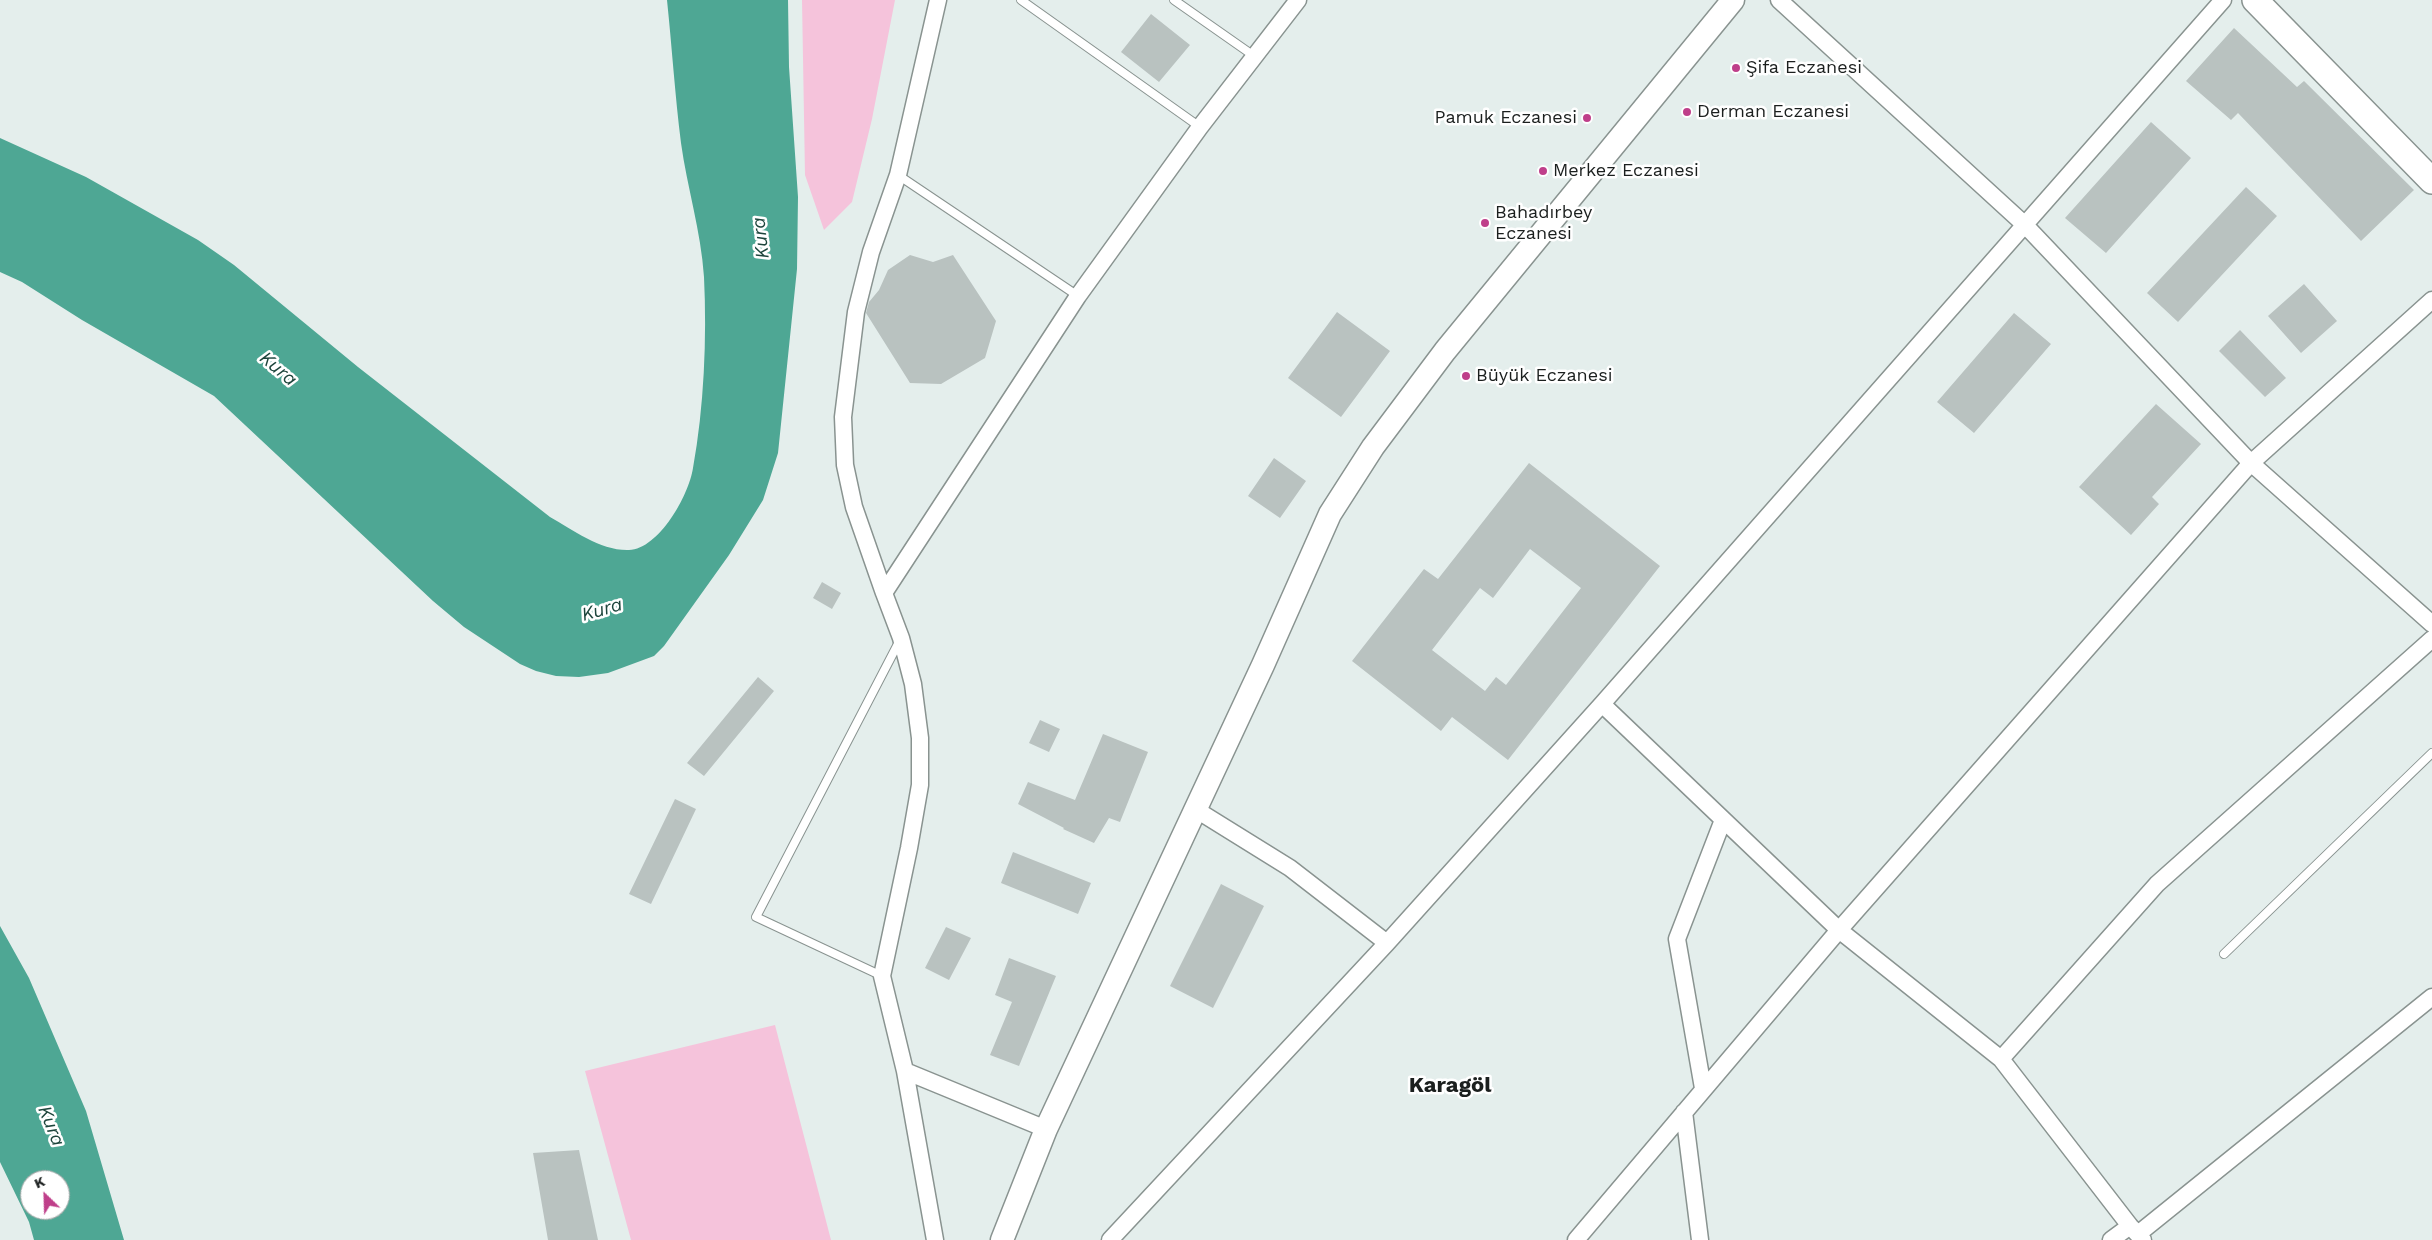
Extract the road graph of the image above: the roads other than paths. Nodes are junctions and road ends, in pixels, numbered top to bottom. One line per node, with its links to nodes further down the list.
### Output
1 (938, 0): 11 (street)
2 (1021, 0): 10 (lane)
3 (1174, 0): 9 (lane)
4 (1298, 0): 9 (street)
5 (1733, 0): 23 (main road)
6 (1779, 0): 13 (street)
7 (2223, 0): 13 (street)
8 (2255, 0): 12 (main road)
9 (1254, 56): 10 (street)
10 (1200, 127): 14 (street)
11 (898, 175): 14 (lane); 17 (street)
12 (2432, 181)
13 (2024, 225): 16 (street); 21 (street)
14 (1078, 296): 17 (street)
15 (2432, 300): 16 (street)
16 (2251, 463): 18 (street); 25 (street)
17 (884, 593): 19 (street)
18 (2432, 624)
19 (900, 638): 28 (street); 28 (lane)
20 (2432, 638): 30 (street)
21 (1602, 704): 24 (street); 26 (street)
22 (2432, 753): 27 (lane)
23 (1195, 809): 26 (street); 34 (main road)
24 (1724, 820): 25 (street); 32 (street)
25 (1840, 930): 30 (street); 32 (street)
26 (1387, 943): 38 (street)
27 (2224, 954)
28 (882, 976): 31 (street)
29 (2432, 997): 35 (street)
30 (2001, 1059): 35 (street)
31 (905, 1071): 34 (street); 36 (street)
32 (1703, 1088): 33 (street)
33 (1684, 1112): 39 (street); 40 (street)
34 (1046, 1129): 37 (main road)
35 (2137, 1233): 41 (street)
36 (935, 1240)
37 (1002, 1240)
38 (1110, 1240)
39 (1576, 1240)
40 (1700, 1240)
41 (2111, 1240)

